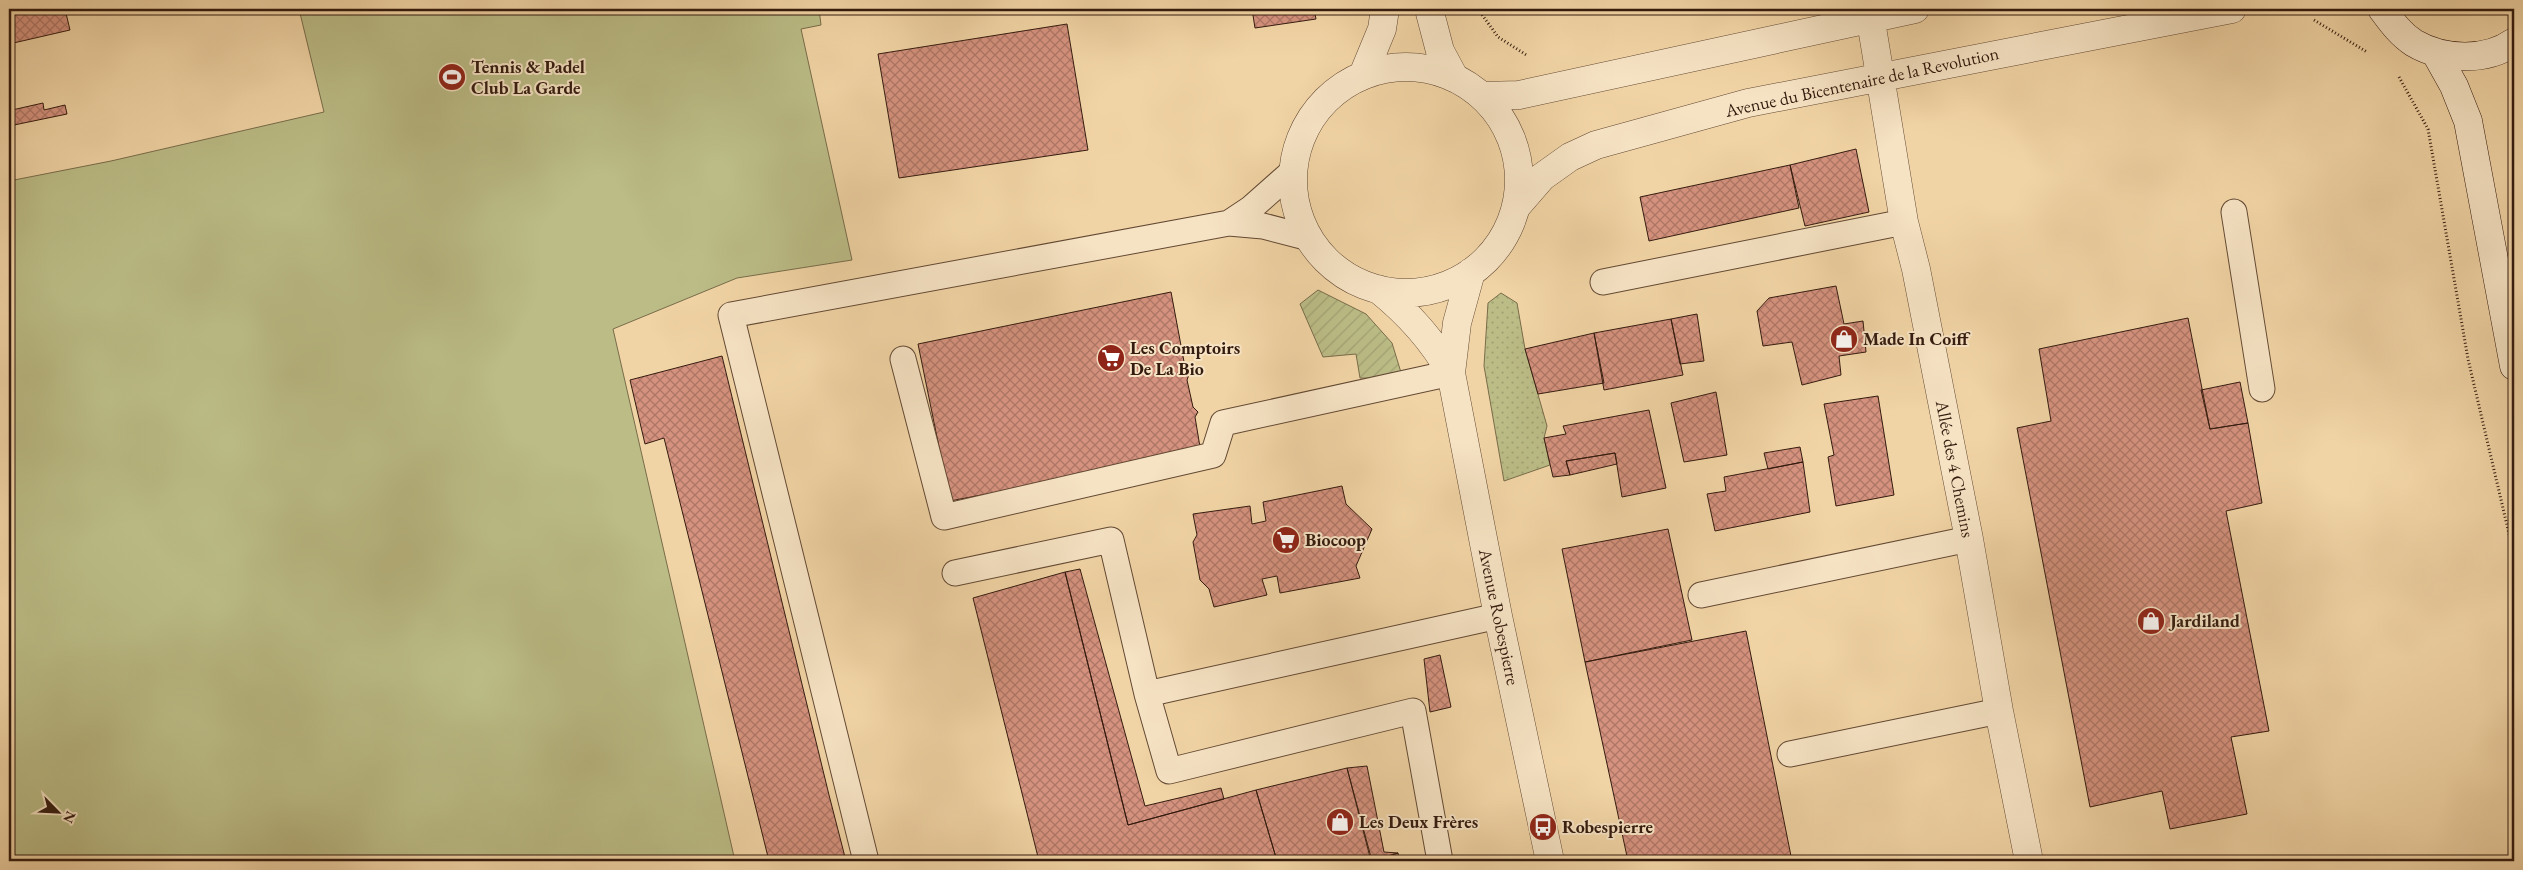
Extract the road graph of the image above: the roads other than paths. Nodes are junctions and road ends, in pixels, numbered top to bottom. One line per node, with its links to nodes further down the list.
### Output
1 (1385, 9): 9 (street)
2 (1430, 9): 10 (street)
3 (1915, 9): 6 (street)
4 (2232, 9): 11 (street, Avenue du Bicentenaire de la Revolution)
5 (2382, 9): 8 (street)
6 (1869, 13): 11 (street, Allée des 4 Chemins); 12 (street)
7 (2514, 42): 8 (street)
8 (2436, 52): 23 (street)
9 (1363, 75): 10 (street); 13 (street)
10 (1454, 77): 12 (street)
11 (1881, 77): 14 (street, Avenue du Bicentenaire de la Revolution); 16 (street, Allée des 4 Chemins)
12 (1483, 96): 14 (street)
13 (1293, 171): 17 (lane); 18 (street)
14 (1516, 207): 19 (street)
15 (2234, 212): 25 (lane)
16 (1904, 222): 20 (lane); 26 (street, Allée des 4 Chemins)
17 (1229, 223): 18 (lane); 33 (lane)
18 (1309, 238): 21 (street)
19 (1472, 272): 21 (street); 24 (street, Avenue Robespierre)
20 (1603, 282)
21 (1378, 289): 24 (street, Avenue Robespierre)
22 (903, 359): 24 (lane)
23 (2514, 366)
24 (1451, 373): 29 (street, Avenue Robespierre)
25 (2262, 389)
26 (1969, 539): 28 (lane); 31 (street, Allée des 4 Chemins)
27 (955, 573): 30 (lane)
28 (1701, 595)
29 (1498, 616): 30 (lane); 35 (street, Avenue Robespierre)
30 (1147, 694): 34 (lane)
31 (1999, 711): 32 (lane); 36 (street, Allée des 4 Chemins)
32 (1790, 754)
33 (866, 861)
34 (1440, 861)
35 (1550, 861)
36 (2029, 861)

